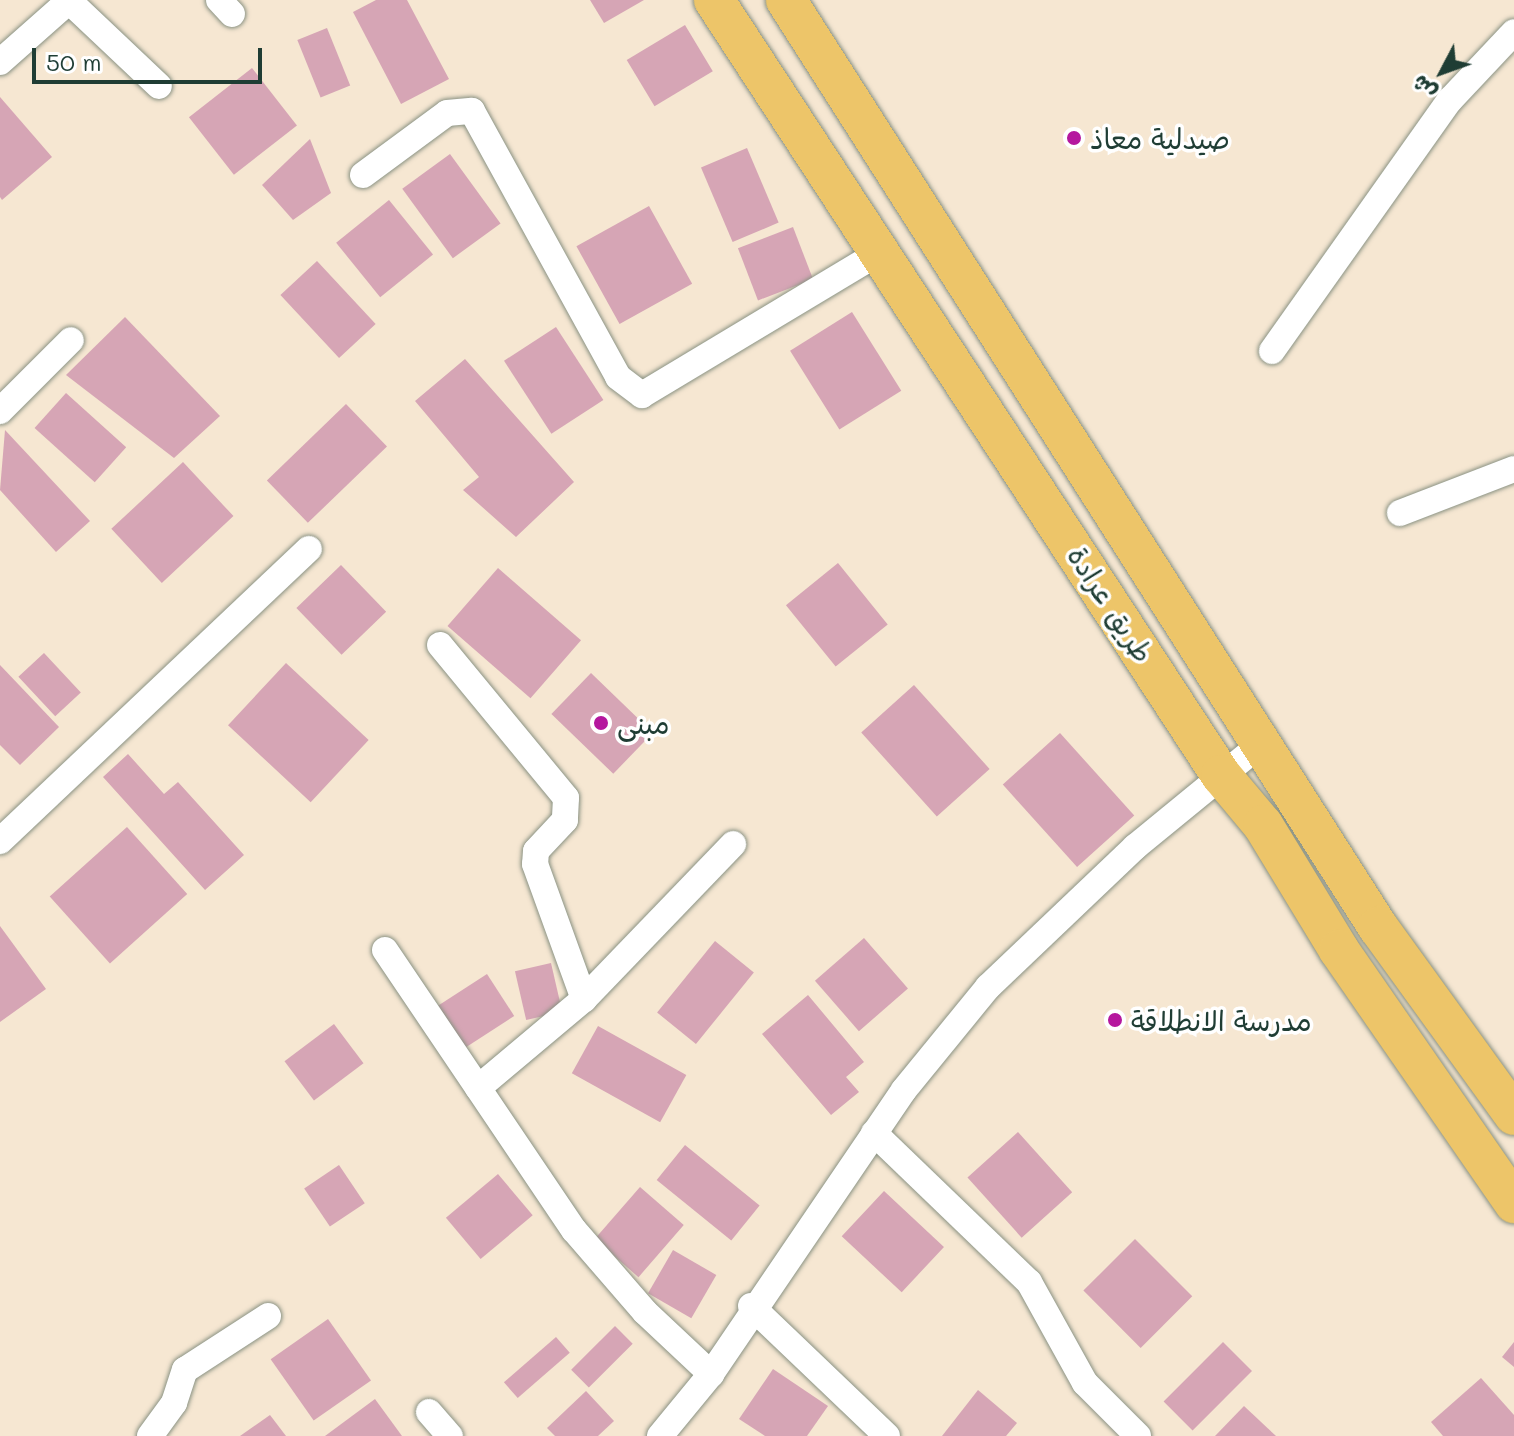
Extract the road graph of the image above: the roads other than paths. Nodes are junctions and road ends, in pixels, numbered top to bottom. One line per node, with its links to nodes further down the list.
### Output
1 (714, 0): 8 (main road, طريق عرادة)
2 (786, 0): 16 (main road)
3 (69, 1): 5 (street); 6 (street)
4 (1514, 32): 10 (street)
5 (0, 62)
6 (159, 86)
7 (363, 175): 8 (street)
8 (883, 250): 17 (main road, طريق عرادة)
9 (71, 340): 11 (street)
10 (1272, 351)
11 (0, 411)
12 (1514, 469): 13 (street)
13 (1400, 513)
14 (309, 549): 18 (street)
15 (440, 645): 21 (street)
16 (1262, 743): 17 (street); 23 (main road)
17 (1221, 775): 24 (street); 25 (main road, طريق عرادة)
18 (0, 841)
19 (733, 844): 21 (street)
20 (385, 950): 22 (street)
21 (584, 999): 22 (street)
22 (478, 1088): 28 (street)
23 (1514, 1115)
24 (874, 1133): 26 (street); 34 (street)
25 (1514, 1203)
26 (751, 1306): 28 (street); 33 (street)
27 (268, 1316): 30 (street)
28 (711, 1374): 32 (street)
29 (429, 1412): 31 (street)
30 (150, 1436)
31 (450, 1436)
32 (660, 1436)
33 (887, 1436)
34 (1138, 1436)

